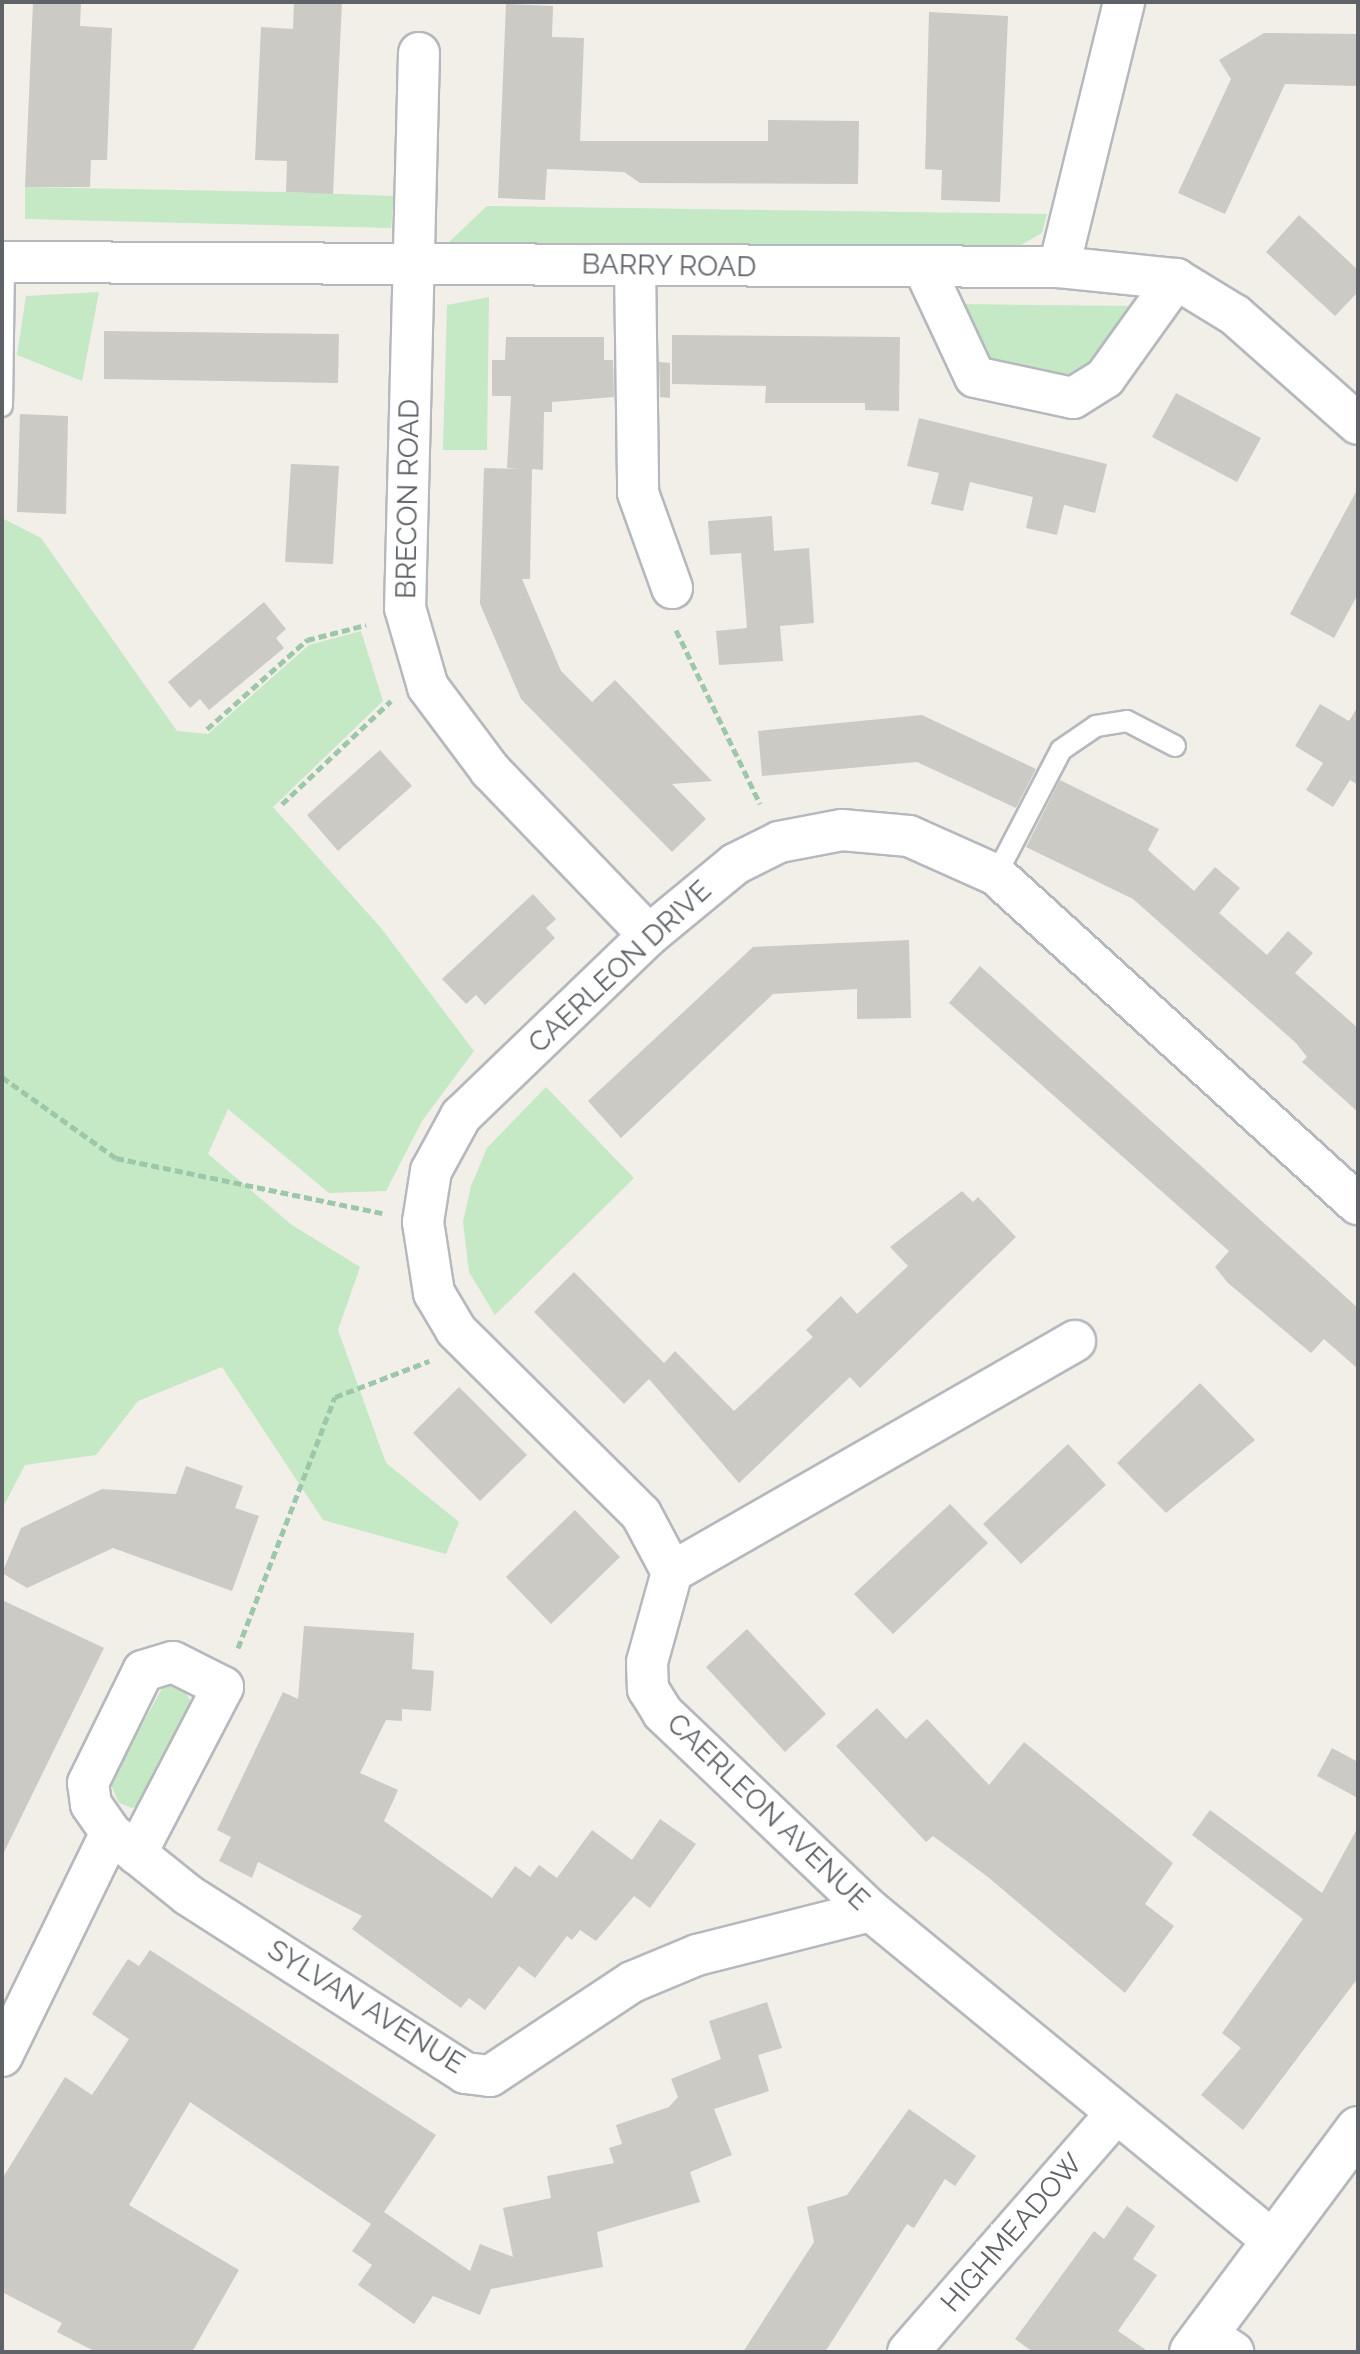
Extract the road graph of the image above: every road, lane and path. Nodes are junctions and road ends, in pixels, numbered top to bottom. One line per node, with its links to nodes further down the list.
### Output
1 (1124, 2): 6 (street)
2 (419, 53): 4 (street)
3 (4, 262): 4 (street, BARRY ROAD); 9 (lane)
4 (414, 264): 5 (street, BARRY ROAD); 12 (street, BRECON ROAD)
5 (635, 265): 7 (street, BARRY ROAD); 11 (street)
6 (1059, 267): 7 (street, BARRY ROAD); 8 (street, BARRY ROAD)
7 (924, 268): 8 (street)
8 (1176, 279): 10 (street, BARRY ROAD)
9 (2, 406)
10 (1358, 424)
11 (672, 588): 17 (path)
12 (407, 615): 13 (street, BRECON ROAD); 14 (path)
13 (423, 671): 16 (path); 19 (street, BRECON ROAD)
14 (207, 729)
15 (1175, 746): 18 (lane)
16 (282, 804)
17 (779, 842): 18 (street, CAERLEON DRIVE); 19 (street, CAERLEON DRIVE)
18 (996, 875): 21 (street, CAERLEON DRIVE)
19 (649, 935): 22 (street, CAERLEON DRIVE)
20 (2, 1077): 22 (path)
21 (1358, 1204)
22 (423, 1222): 24 (street, CAERLEON DRIVE)
23 (1075, 1341): 25 (street)
24 (471, 1344): 25 (street, CAERLEON DRIVE); 26 (path)
25 (672, 1572): 28 (street, CAERLEON AVENUE)
26 (223, 1687): 27 (street); 27 (street, SYLVAN AVENUE)
27 (123, 1844): 28 (street, SYLVAN AVENUE); 29 (street)
28 (871, 1911): 30 (street, CAERLEON AVENUE)
29 (2, 2056)
30 (1115, 2115): 32 (street, CAERLEON AVENUE); 34 (street, HIGHMEADOW)
31 (1358, 2129): 32 (street)
32 (1272, 2240): 33 (street)
33 (1210, 2346)
34 (908, 2352)

